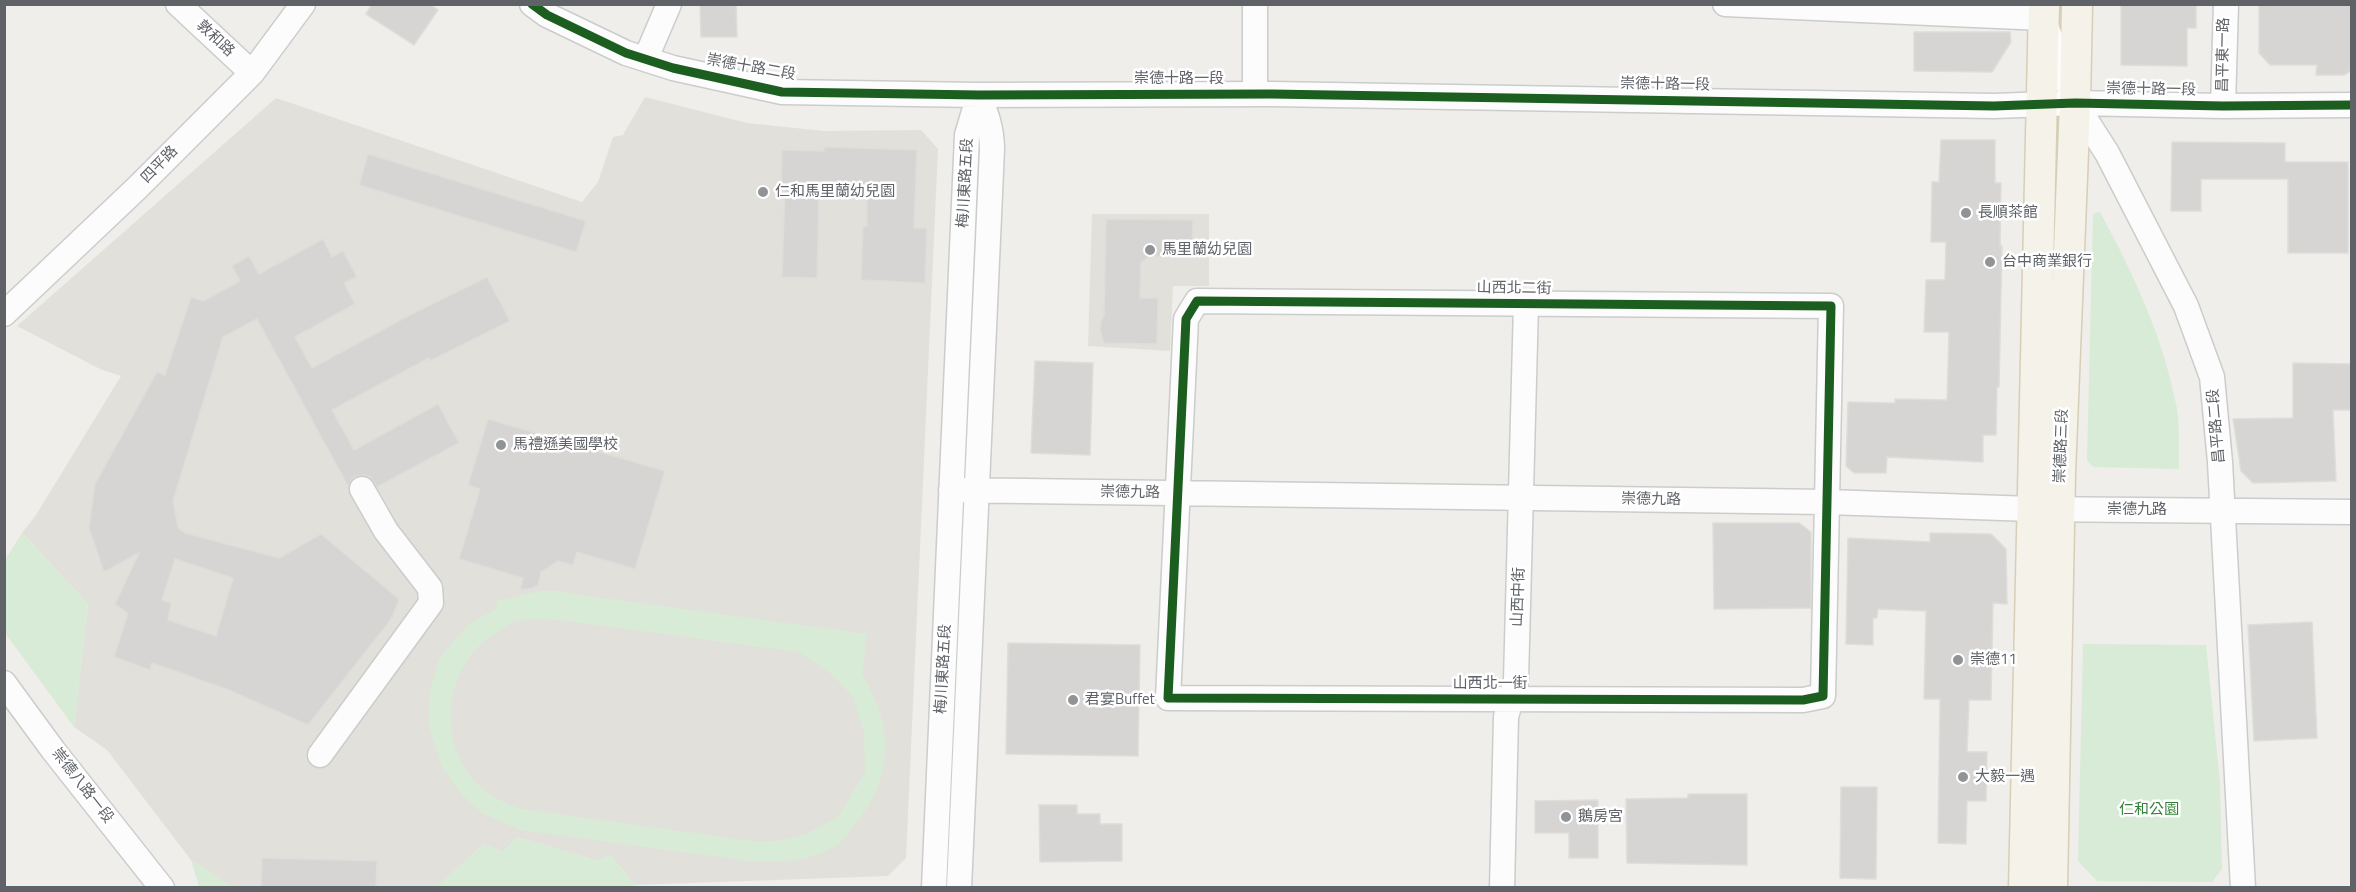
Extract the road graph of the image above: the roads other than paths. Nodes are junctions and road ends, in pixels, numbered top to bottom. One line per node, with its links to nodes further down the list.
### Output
1 (178, 4): 11 (street, 敦和路)
2 (303, 4): 11 (street, 四平路)
3 (532, 4): 10 (street, 崇德十路二段)
4 (669, 4): 10 (street)
5 (1256, 4): 12 (street)
6 (1725, 4): 9 (street)
7 (2077, 4): 14 (main road, 崇德路三段)
8 (2226, 4): 17 (street, 昌平東一路)
9 (2042, 9): 14 (street, 昌平路二段); 15 (main road, 崇德路三段)
10 (646, 58): 13 (street, 崇德十路二段)
11 (252, 73): 19 (street, 四平路)
12 (1256, 94): 13 (street, 崇德十路一段); 15 (street, 崇德十路一段)
13 (979, 95): 21 (street, 梅川東路五段); 22 (street, 梅川東路五段)
14 (2075, 103): 15 (street, 崇德十路一段); 17 (street, 崇德十路一段); 26 (main road, 崇德路三段); 27 (street, 昌平路二段)
15 (2042, 104): 26 (main road, 崇德路三段)
16 (2352, 105): 17 (street, 崇德十路一段)
17 (2223, 106)
18 (1526, 304): 23 (street, 山西北二街); 24 (street, 山西中街); 25 (street, 山西北二街)
19 (4, 314)
20 (362, 489): 31 (street)
21 (951, 490): 22 (street, 崇德九路); 33 (street, 梅川東路五段)
22 (976, 491): 23 (street, 崇德九路); 34 (street, 梅川東路五段)
23 (1178, 494): 24 (street, 崇德九路); 30 (street, 山西北一街)
24 (1522, 499): 25 (street, 崇德九路); 30 (street, 山西中街)
25 (1827, 502): 26 (street, 崇德九路); 30 (street, 山西北一街)
26 (2046, 509): 27 (street, 崇德九路); 36 (main road, 崇德路三段); 37 (main road, 崇德路三段)
27 (2222, 510): 28 (street, 崇德九路); 38 (street, 昌平路二段)
28 (2352, 512)
29 (4, 682): 32 (street, 崇德八路一段)
30 (1510, 699): 35 (street, 山西中街)
31 (320, 755)
32 (162, 888)
33 (934, 888)
34 (959, 888)
35 (1502, 888)
36 (2024, 888)
37 (2052, 888)
38 (2243, 888)

